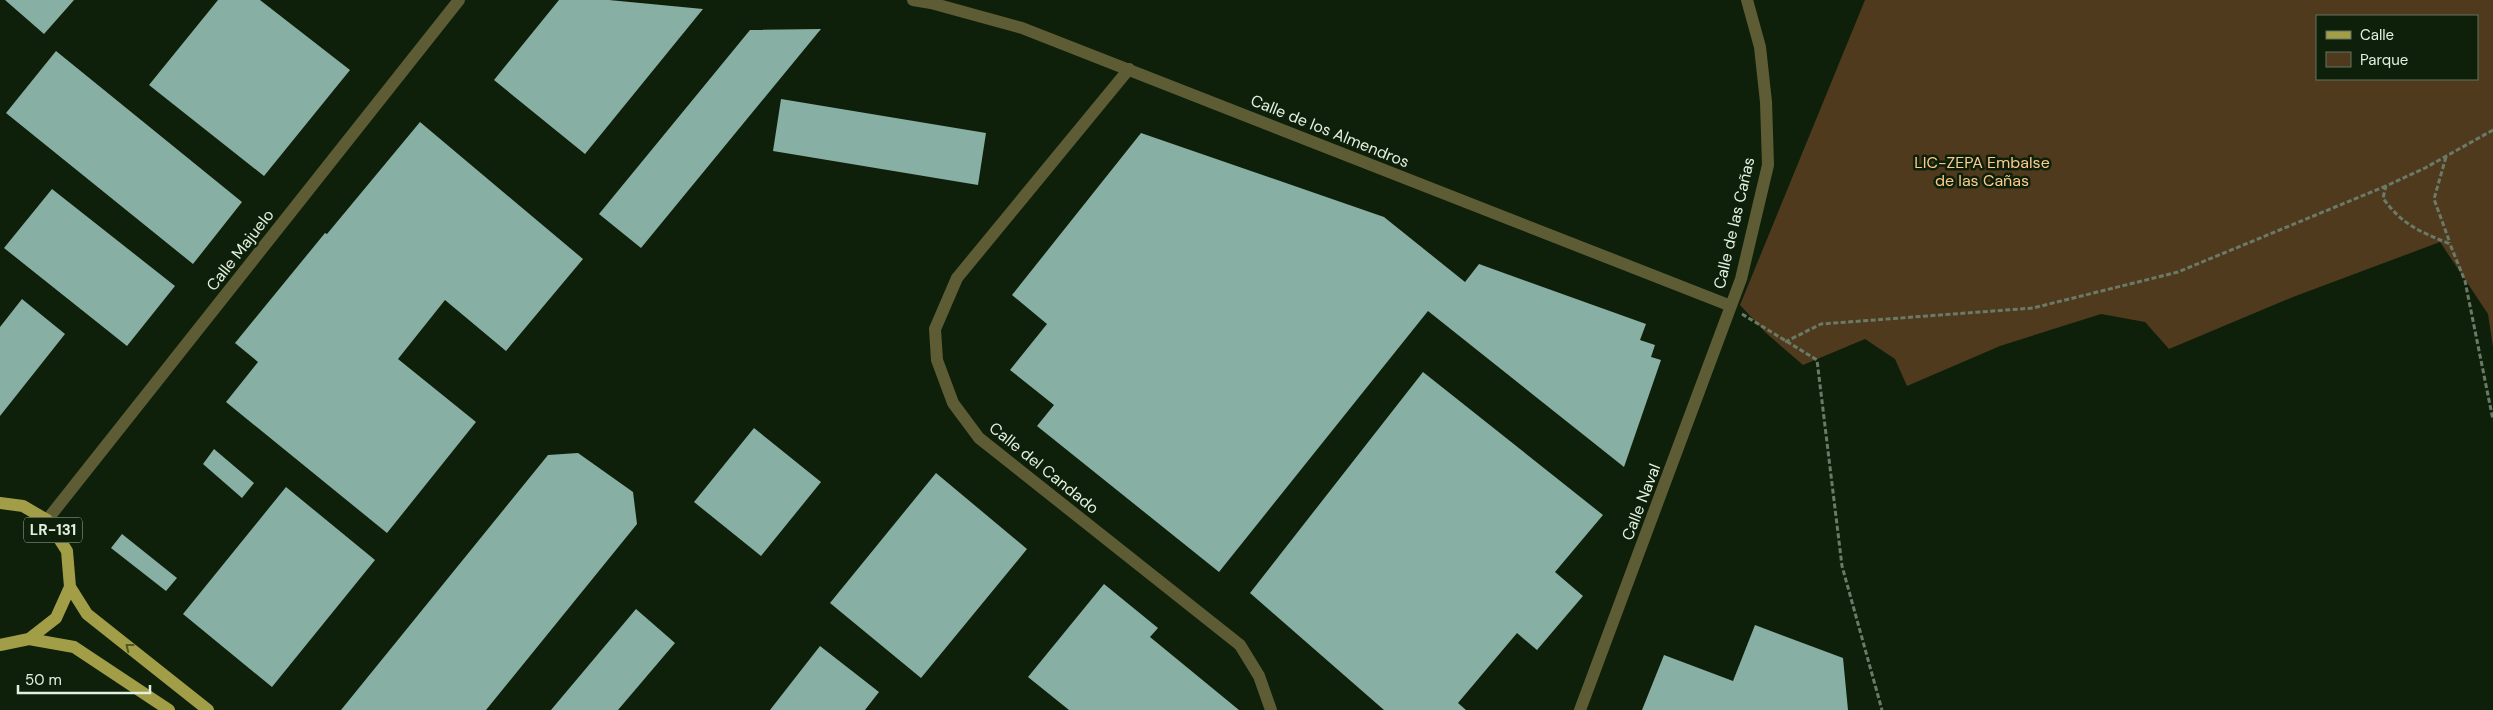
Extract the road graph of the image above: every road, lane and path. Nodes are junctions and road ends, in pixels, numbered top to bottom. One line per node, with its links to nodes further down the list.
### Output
1 (459, 0): 13 (street, Calle Majuelo)
2 (913, 0): 4 (street, Calle de los Almendros)
3 (1747, 0): 9 (street, Calle de las Cañas)
4 (1129, 69): 9 (street, Calle de los Almendros); 19 (street, Calle del Candado)
5 (2493, 130): 6 (path)
6 (2446, 157): 7 (path); 8 (path)
7 (2386, 186): 8 (path); 10 (path)
8 (2450, 244): 11 (path)
9 (1731, 306): 10 (path); 20 (street, Calle Naval)
10 (1785, 342): 21 (path)
11 (2493, 420)
12 (0, 503): 13 (main road, LR-131)
13 (47, 520): 14 (main road, LR-131)
14 (70, 587): 15 (main road, LR-131); 18 (main road, LR-131, one-way to 14)
15 (29, 639): 16 (main road, LR-131); 17 (main road, LR-131)
16 (0, 645)
17 (169, 710)
18 (208, 710)
19 (1271, 710)
20 (1580, 710)
21 (1882, 710)

